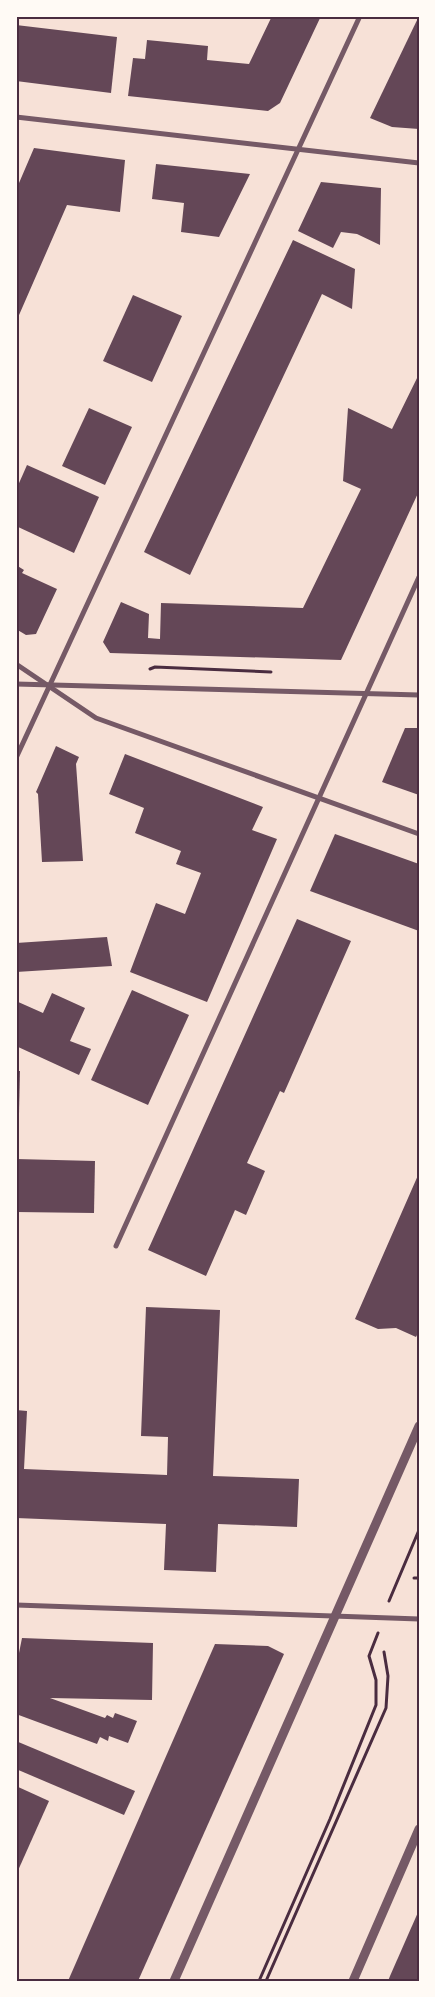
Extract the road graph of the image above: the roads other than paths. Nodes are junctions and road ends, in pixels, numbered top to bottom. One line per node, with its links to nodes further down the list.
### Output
1 (360, 16): 3 (street)
2 (16, 117): 3 (street)
3 (298, 150): 4 (street); 8 (street)
4 (419, 163)
5 (419, 576): 9 (street)
6 (16, 664): 8 (street)
7 (16, 684): 8 (street)
8 (49, 686): 9 (street); 11 (street); 12 (street)
9 (366, 693): 10 (street); 12 (street)
10 (419, 695)
11 (16, 758)
12 (318, 798): 13 (street); 14 (street)
13 (419, 834)
14 (116, 1246)
15 (419, 1426): 17 (street)
16 (16, 1605): 17 (street)
17 (335, 1617): 18 (street); 20 (street)
18 (419, 1619)
19 (419, 1829): 21 (street)
20 (174, 1981)
21 (353, 1981)

